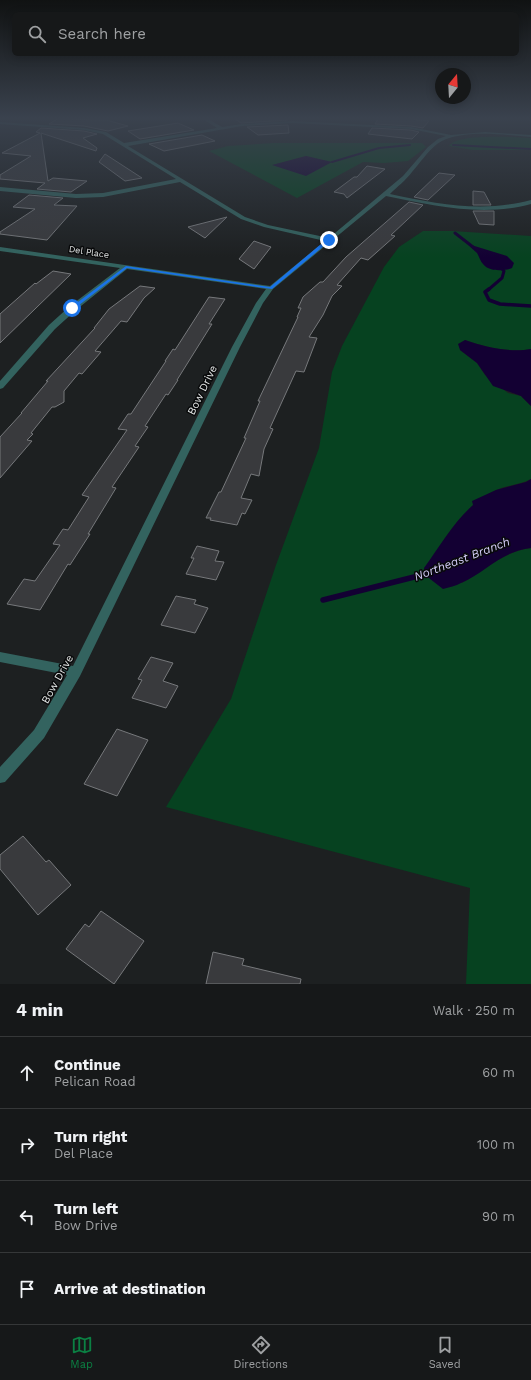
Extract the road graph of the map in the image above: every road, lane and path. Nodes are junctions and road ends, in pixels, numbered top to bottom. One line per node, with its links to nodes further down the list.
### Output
1 (157, 165): 3 (street)
2 (416, 165): 5 (street, Bow Drive)
3 (181, 180): 4 (street); 7 (street)
4 (0, 189)
5 (384, 194): 6 (street); 7 (street, Bow Drive)
6 (531, 202)
7 (329, 240): 10 (street, Bow Drive)
8 (0, 249): 9 (street, Del Place)
9 (126, 267): 10 (street, Del Place); 11 (street)
10 (271, 288): 13 (street, Bow Drive)
11 (0, 386)
12 (0, 657): 13 (street)
13 (76, 672): 14 (street, Bow Drive)
14 (0, 777)

